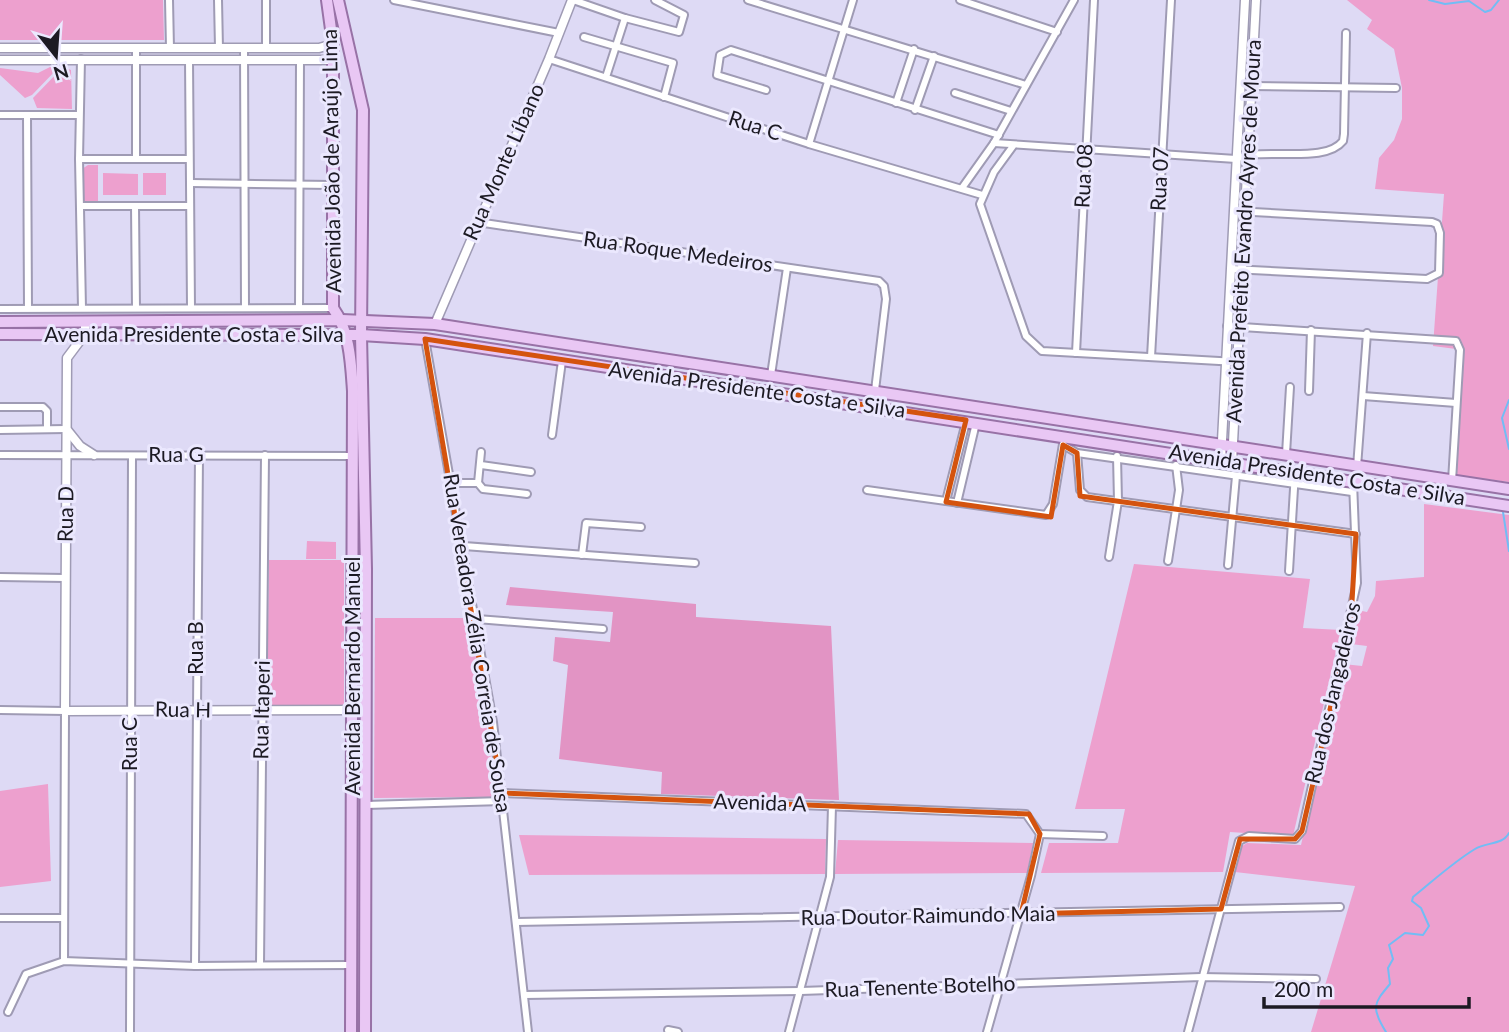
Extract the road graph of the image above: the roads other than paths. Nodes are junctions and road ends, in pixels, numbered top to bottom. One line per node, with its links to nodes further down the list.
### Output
1 (169, 0): 31 (street)
2 (218, 0): 32 (street)
3 (266, 0): 34 (street)
4 (327, 0): 26 (main road, Avenida João de Araújo Lima)
5 (338, 0): 95 (main road, Avenida João de Araújo Lima)
6 (394, 0): 23 (street)
7 (572, 0): 18 (street); 23 (street, Rua Monte Líbano)
8 (655, 0): 20 (street)
9 (748, 0): 21 (street)
10 (853, 0): 21 (street)
11 (960, 0): 19 (street)
12 (988, 0): 19 (street)
13 (1074, 0): 22 (street)
14 (1094, 0): 65 (street, Rua 08)
15 (1171, 0): 67 (street, Rua 07)
16 (1245, 0): 71 (street, Avenida Prefeito Evandro Ayres de Moura)
17 (1256, 0): 49 (street, Avenida Prefeito Evandro Ayres de Moura)
18 (588, 3): 20 (street)
19 (986, 8): 22 (street)
20 (625, 18): 27 (street)
21 (844, 27): 35 (street); 47 (street)
22 (1056, 32): 48 (street)
23 (559, 33): 45 (street, Rua Monte Líbano)
24 (1346, 33): 50 (street)
25 (584, 37): 27 (street)
26 (333, 44): 34 (street); 44 (main road, Avenida João de Araújo Lima)
27 (617, 47): 46 (street); 54 (street)
28 (0, 48): 29 (street)
29 (28, 48): 30 (street); 38 (street)
30 (136, 48): 31 (street); 40 (street)
31 (170, 48): 32 (street)
32 (219, 48): 33 (street)
33 (244, 48): 34 (street); 42 (street)
34 (266, 48)
35 (914, 50): 36 (street); 55 (street)
36 (934, 56): 48 (street); 56 (street)
37 (0, 60): 38 (street)
38 (28, 60): 39 (street)
39 (81, 60): 40 (street); 59 (street)
40 (136, 60): 41 (street); 69 (street)
41 (189, 60): 42 (street); 70 (street)
42 (245, 60): 43 (street); 74 (street)
43 (300, 60): 44 (street); 73 (street)
44 (333, 60): 75 (main road, Avenida João de Araújo Lima)
45 (550, 60): 46 (street, Rua C); 83 (street, Rua Monte Líbano)
46 (606, 77): 54 (street, Rua C)
47 (828, 81): 52 (street); 55 (street); 62 (street)
48 (1026, 85): 57 (street)
49 (1251, 86): 50 (street); 66 (street, Avenida Prefeito Evandro Ayres de Moura)
50 (1345, 88): 51 (street); 66 (street)
51 (1396, 88)
52 (766, 90)
53 (955, 93): 57 (street)
54 (664, 97): 62 (street, Rua C)
55 (896, 103): 56 (street)
56 (915, 110): 61 (street)
57 (1011, 111): 61 (street)
58 (0, 115): 60 (street)
59 (79, 115): 60 (street); 68 (street)
60 (27, 116): 92 (street)
61 (999, 135): 63 (street)
62 (809, 144): 76 (street, Rua C)
63 (994, 144): 64 (street); 76 (street)
64 (1013, 146): 65 (street); 77 (street)
65 (1086, 150): 67 (street); 111 (street, Rua 08)
66 (1248, 153): 71 (street); 82 (street, Avenida Prefeito Evandro Ayres de Moura)
67 (1161, 154): 71 (street); 113 (street, Rua 07)
68 (79, 159): 69 (street); 78 (street)
69 (136, 159): 70 (street)
70 (189, 159): 72 (street)
71 (1236, 159): 81 (street, Avenida Prefeito Evandro Ayres de Moura)
72 (191, 183): 74 (street); 80 (street)
73 (299, 184): 74 (street); 75 (street); 89 (street)
74 (245, 185): 88 (street)
75 (332, 185): 90 (main road, Avenida João de Araújo Lima)
76 (962, 188): 77 (street, Rua C)
77 (982, 195): 111 (street)
78 (82, 206): 79 (street); 86 (street)
79 (135, 206): 80 (street); 87 (street)
80 (190, 206): 93 (street)
81 (1234, 211): 82 (street); 85 (street, Avenida Prefeito Evandro Ayres de Moura)
82 (1245, 211): 85 (street, Avenida Prefeito Evandro Ayres de Moura); 85 (street)
83 (477, 222): 84 (street, Rua Roque Medeiros); 98 (street, Rua Monte Líbano)
84 (787, 268): 118 (street); 121 (street, Rua Roque Medeiros)
85 (1236, 269): 99 (street, Avenida Prefeito Evandro Ayres de Moura); 100 (street, Avenida Prefeito Evandro Ayres de Moura)
86 (82, 308): 87 (street); 92 (street)
87 (136, 308): 93 (street)
88 (245, 308): 89 (street); 93 (street)
89 (299, 308): 90 (street)
90 (333, 308): 94 (main road, Avenida João de Araújo Lima)
91 (0, 309): 92 (street)
92 (28, 309)
93 (191, 309)
94 (342, 320): 95 (main road, Avenida Presidente Costa e Silva); 97 (main road, Avenida Presidente Costa e Silva); 106 (main road, Avenida Bernardo Manuel)
95 (361, 321): 98 (main road, Avenida Presidente Costa e Silva); 107 (main road, Avenida Bernardo Manuel)
96 (0, 322): 97 (main road, Avenida Presidente Costa e Silva)
97 (85, 322): 105 (street)
98 (435, 324): 102 (main road, Avenida Presidente Costa e Silva)
99 (1227, 326): 100 (street); 116 (street, Avenida Prefeito Evandro Ayres de Moura)
100 (1238, 327): 101 (street); 117 (street, Avenida Prefeito Evandro Ayres de Moura)
101 (1311, 330): 103 (street); 122 (street)
102 (494, 333): 109 (main road, Avenida Presidente Costa e Silva); 110 (main road)
103 (1367, 333): 123 (street); 124 (street)
104 (0, 334): 105 (main road, Avenida Presidente Costa e Silva)
105 (85, 334): 106 (main road, Avenida Presidente Costa e Silva); 130 (street, Rua D)
106 (346, 335): 107 (main road, Avenida Presidente Costa e Silva); 148 (main road, Avenida Bernardo Manuel)
107 (361, 335): 108 (main road, Avenida Presidente Costa e Silva); 192 (main road, Avenida Bernardo Manuel)
108 (425, 339): 110 (main road, Avenida Presidente Costa e Silva); 160 (street, Rua Vereadora Zélia Correia de Sousa)
109 (531, 339): 112 (main road); 115 (main road, Avenida Presidente Costa e Silva)
110 (484, 349): 112 (main road, Avenida Presidente Costa e Silva)
111 (1076, 353): 113 (street)
112 (518, 354): 114 (main road, Avenida Presidente Costa e Silva)
113 (1151, 357): 116 (street)
114 (562, 361): 119 (main road, Avenida Presidente Costa e Silva); 133 (street)
115 (690, 362): 118 (main road, Avenida Presidente Costa e Silva); 119 (main road)
116 (1225, 362): 117 (street); 136 (street, Avenida Prefeito Evandro Ayres de Moura)
117 (1237, 362): 136 (street, Avenida Prefeito Evandro Ayres de Moura)
118 (771, 375): 121 (main road, Avenida Presidente Costa e Silva)
119 (687, 379): 126 (main road, Avenida Presidente Costa e Silva)
120 (1290, 387): 141 (street)
121 (875, 391): 126 (street); 128 (main road, Avenida Presidente Costa e Silva)
122 (1309, 391)
123 (1363, 396): 124 (street); 153 (street)
124 (1456, 403): 159 (street)
125 (0, 407): 129 (street)
126 (873, 407): 127 (main road, Avenida Presidente Costa e Silva)
127 (971, 421): 134 (main road, Avenida Presidente Costa e Silva); 169 (street); 171 (street)
128 (1113, 428): 132 (main road, Avenida Presidente Costa e Silva); 135 (main road)
129 (47, 429): 130 (street); 131 (street)
130 (66, 429): 143 (street); 146 (street, Rua D)
131 (0, 430)
132 (1137, 431): 136 (main road, Avenida Presidente Costa e Silva); 137 (main road)
133 (552, 435)
134 (1063, 440): 135 (main road, Avenida Presidente Costa e Silva); 139 (street); 171 (street)
135 (1115, 443): 137 (main road, Avenida Presidente Costa e Silva); 149 (street)
136 (1227, 445): 141 (main road, Avenida Presidente Costa e Silva); 150 (street, Avenida Prefeito Evandro Ayres de Moura)
137 (1133, 446): 140 (main road, Avenida Presidente Costa e Silva)
138 (481, 452): 151 (street)
139 (1077, 453): 149 (street); 170 (street)
140 (1175, 453): 150 (main road, Avenida Presidente Costa e Silva); 152 (street)
141 (1286, 454): 153 (main road, Avenida Presidente Costa e Silva)
142 (0, 455): 146 (street, Rua G)
143 (94, 455): 146 (street, Rua G); 147 (street, Rua G)
144 (199, 455): 145 (street, Rua G); 147 (street, Rua G); 194 (street, Rua B)
145 (265, 455): 148 (street, Rua G); 195 (street, Rua Itaperi)
146 (66, 456): 186 (street, Rua D)
147 (132, 456): 189 (street, Rua C)
148 (352, 457): 191 (main road, Avenida Bernardo Manuel)
149 (1117, 458): 152 (street); 170 (street)
150 (1226, 461): 155 (main road, Avenida Presidente Costa e Silva)
151 (481, 465): 154 (street); 161 (street)
152 (1176, 466): 158 (street); 173 (street)
153 (1357, 467): 156 (main road, Avenida Presidente Costa e Silva)
154 (531, 472)
155 (1295, 472): 162 (street); 163 (main road, Avenida Presidente Costa e Silva)
156 (1388, 472): 157 (main road, Avenida Presidente Costa e Silva); 164 (main road)
157 (1402, 474): 159 (main road, Avenida Presidente Costa e Silva); 167 (main road)
158 (1236, 476): 162 (street); 174 (street)
159 (1452, 481): 165 (main road, Avenida Presidente Costa e Silva)
160 (451, 482): 161 (street); 178 (street, Rua Vereadora Zélia Correia de Sousa)
161 (478, 483): 168 (street)
162 (1295, 485): 163 (street); 175 (street)
163 (1352, 486): 164 (main road, Avenida Presidente Costa e Silva); 177 (street, Rua dos Jangadeiros)
164 (1385, 488): 167 (main road, Avenida Presidente Costa e Silva)
165 (1509, 489)
166 (867, 490): 169 (street)
167 (1400, 490): 172 (main road, Avenida Presidente Costa e Silva)
168 (527, 494)
169 (946, 501): 171 (street)
170 (1118, 501): 173 (street); 180 (street)
171 (957, 503)
172 (1509, 506)
173 (1176, 508): 174 (street); 181 (street)
174 (1234, 517): 175 (street); 183 (street)
175 (1293, 525): 177 (street); 184 (street)
176 (640, 527): 179 (street)
177 (1356, 534): 203 (street, Rua dos Jangadeiros)
178 (464, 546): 179 (street); 187 (street, Rua Vereadora Zélia Correia de Sousa)
179 (582, 555): 182 (street)
180 (1109, 557)
181 (1168, 561)
182 (695, 563)
183 (1228, 565)
184 (1289, 571)
185 (0, 577): 186 (street)
186 (65, 578): 193 (street, Rua D)
187 (477, 619): 188 (street); 196 (street, Rua Vereadora Zélia Correia de Sousa)
188 (603, 629)
189 (130, 709): 193 (street, Rua H); 194 (street, Rua H); 210 (street, Rua C)
190 (0, 710): 193 (street, Rua H)
191 (352, 710): 192 (street, Rua H); 195 (street, Rua H); 212 (main road, Avenida Bernardo Manuel)
192 (366, 710): 198 (main road, Avenida Bernardo Manuel)
193 (65, 711): 206 (street)
194 (196, 711): 195 (street, Rua H); 213 (street, Rua B)
195 (262, 711): 211 (street, Rua Itaperi)
196 (502, 793): 197 (street, Rua Vereadora Zélia Correia de Sousa); 199 (street, Avenida A)
197 (503, 801): 198 (street); 208 (street, Rua Vereadora Zélia Correia de Sousa)
198 (366, 804): 223 (main road, Avenida Bernardo Manuel)
199 (832, 806): 200 (street, Avenida A); 207 (street)
200 (1040, 834): 201 (street); 204 (street)
201 (1103, 836)
202 (1340, 907): 203 (street, Rua Doutor Raimundo Maia)
203 (1221, 909): 204 (street, Rua Doutor Raimundo Maia); 214 (street)
204 (1020, 914): 207 (street, Rua Doutor Raimundo Maia); 216 (street)
205 (0, 918): 206 (street)
206 (64, 918): 209 (street)
207 (821, 918): 208 (street, Rua Doutor Raimundo Maia); 217 (street)
208 (516, 922): 218 (street, Rua Vereadora Zélia Correia de Sousa)
209 (64, 961): 210 (street); 219 (street)
210 (129, 965): 213 (street); 221 (street, Rua C)
211 (260, 965): 212 (street); 213 (street)
212 (351, 965): 222 (main road, Avenida Bernardo Manuel)
213 (194, 966)
214 (1201, 978): 215 (street, Rua Tenente Botelho); 216 (street, Rua Tenente Botelho); 228 (street)
215 (1316, 979)
216 (1002, 985): 217 (street, Rua Tenente Botelho); 227 (street)
217 (801, 992): 218 (street, Rua Tenente Botelho); 226 (street)
218 (524, 995): 224 (street, Rua Vereadora Zélia Correia de Sousa)
219 (8, 1012)
220 (668, 1030): 225 (street)
221 (130, 1032)
222 (351, 1032)
223 (365, 1032)
224 (528, 1032)
225 (678, 1032)
226 (789, 1032)
227 (987, 1032)
228 (1188, 1032)

